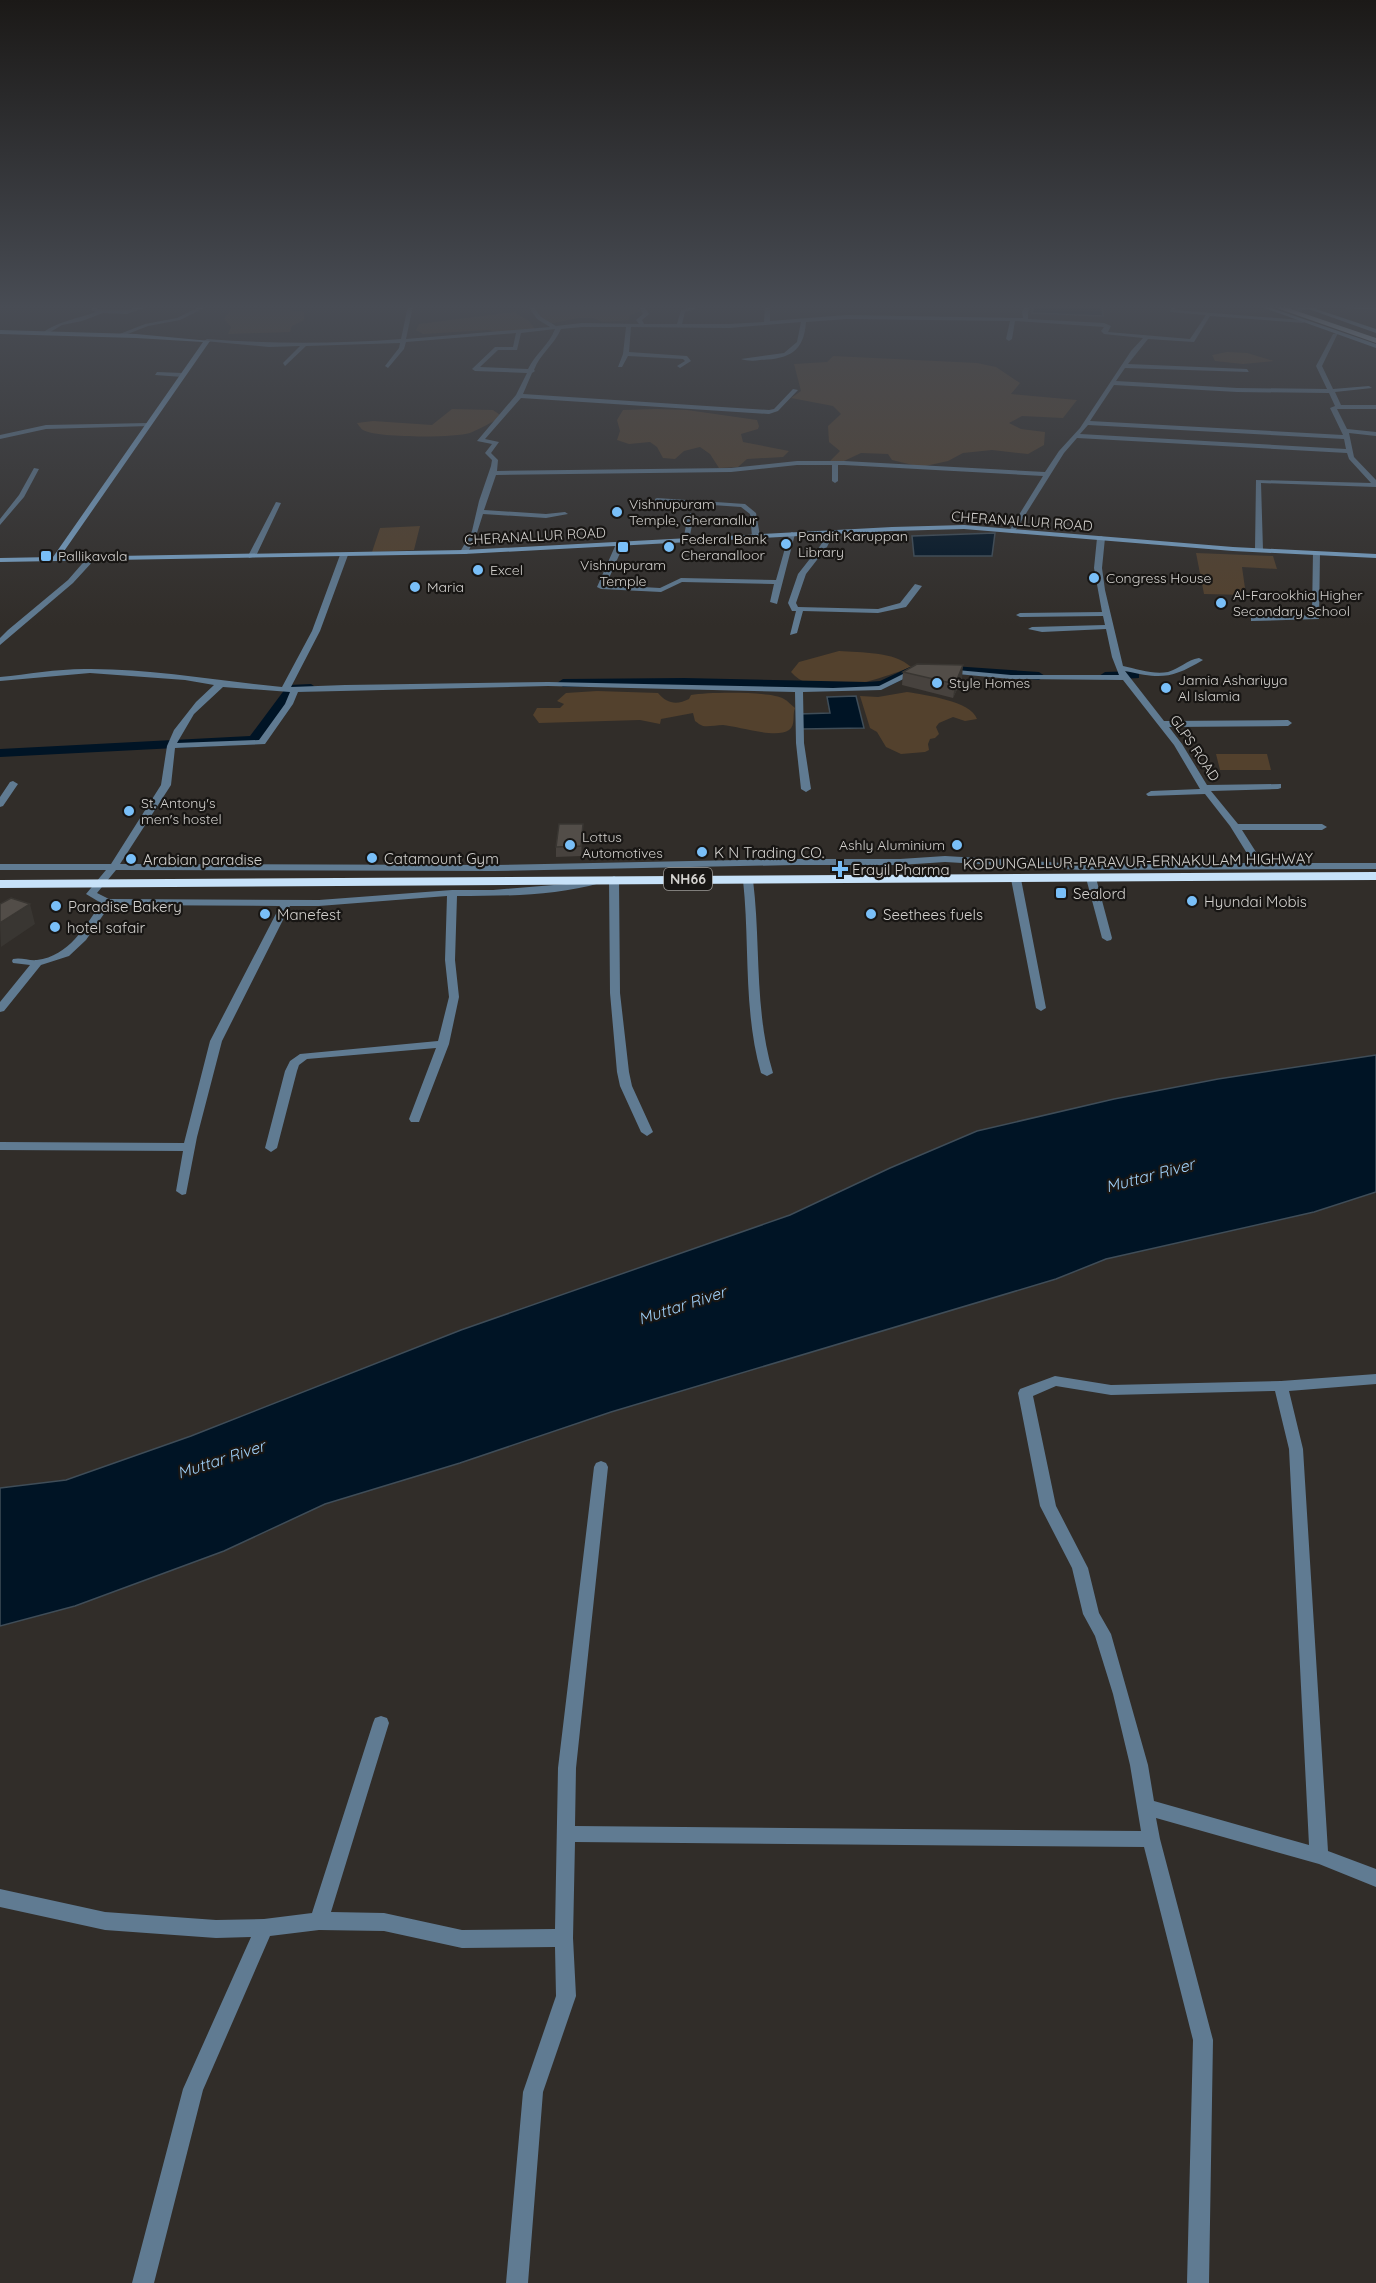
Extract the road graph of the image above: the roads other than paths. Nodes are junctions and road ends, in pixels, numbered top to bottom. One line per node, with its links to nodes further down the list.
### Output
1 (157, 413): 6 (main road)
2 (505, 413): 14 (street)
3 (1093, 413): 5 (street)
4 (1335, 413): 7 (street)
5 (1086, 423): 7 (street); 9 (street)
6 (148, 425): 10 (street); 38 (main road)
7 (1345, 434): 8 (street); 11 (street)
8 (1376, 434)
9 (1076, 436): 11 (street); 15 (street)
10 (0, 437)
11 (1348, 451): 17 (street)
12 (835, 463): 14 (street); 15 (street); 16 (street)
13 (36, 469): 23 (street)
14 (493, 473): 20 (street)
15 (1048, 474): 24 (street)
16 (835, 481)
17 (1376, 485): 31 (street)
18 (657, 500): 27 (street)
19 (278, 503): 35 (street)
20 (481, 512): 21 (street); 32 (street)
21 (565, 514)
22 (691, 515): 29 (street)
23 (0, 523)
24 (1012, 531): 25 (main road, CHERANALLUR ROAD); 28 (main road, CHERANALLUR ROAD)
25 (831, 532): 26 (main road, CHERANALLUR ROAD); 43 (street)
26 (792, 534): 27 (main road, CHERANALLUR ROAD); 40 (street)
27 (756, 536): 29 (main road, CHERANALLUR ROAD)
28 (1101, 538): 31 (main road, CHERANALLUR ROAD); 44 (street, GLPS ROAD)
29 (685, 540): 30 (main road, CHERANALLUR ROAD)
30 (620, 544): 32 (main road, CHERANALLUR ROAD); 40 (street)
31 (1258, 550): 33 (main road, CHERANALLUR ROAD)
32 (464, 552): 34 (main road, CHERANALLUR ROAD)
33 (1316, 553): 36 (main road, CHERANALLUR ROAD); 46 (street)
34 (344, 555): 35 (main road, CHERANALLUR ROAD); 55 (street)
35 (252, 556): 37 (main road, CHERANALLUR ROAD)
36 (1376, 556)
37 (92, 559): 38 (main road, CHERANALLUR ROAD); 50 (street)
38 (54, 560): 39 (main road, CHERANALLUR ROAD)
39 (0, 561)
40 (778, 582): 42 (street)
41 (918, 586): 43 (street)
42 (774, 602)
43 (800, 609): 49 (street)
44 (1108, 614): 45 (street); 47 (street, GLPS ROAD)
45 (1020, 615)
46 (1254, 619)
47 (1111, 627): 48 (street); 52 (street, GLPS ROAD)
48 (1032, 629)
49 (793, 633)
50 (0, 643)
51 (1199, 660): 52 (street)
52 (1123, 674): 56 (street); 58 (street, GLPS ROAD)
53 (0, 679): 54 (street)
54 (221, 684): 55 (street); 59 (street)
55 (290, 689): 56 (street); 59 (street)
56 (799, 689): 62 (street)
57 (1288, 723): 58 (street)
58 (1163, 724): 63 (street, GLPS ROAD)
59 (172, 744): 71 (street)
60 (13, 784): 65 (street)
61 (1278, 786): 63 (street)
62 (806, 789)
63 (1205, 789): 64 (street); 67 (street, GLPS ROAD)
64 (1151, 794)
65 (0, 804)
66 (1322, 826): 67 (street)
67 (1235, 827): 68 (street, GLPS ROAD)
68 (1259, 865): 69 (street); 71 (street)
69 (1376, 866)
70 (0, 867): 71 (street)
71 (113, 868): 77 (street)
72 (1376, 876): 73 (highway, KODUNGALLUR-PARAVUR-ERNAKULAM HIGHWAY / NH66)
73 (1091, 878): 75 (highway, KODUNGALLUR-PARAVUR-ERNAKULAM HIGHWAY / NH66); 82 (street)
74 (608, 879): 76 (highway, KODUNGALLUR-PARAVUR-ERNAKULAM HIGHWAY / NH66); 77 (highway, KODUNGALLUR-PARAVUR-ERNAKULAM HIGHWAY / NH66); 79 (street); 90 (street)
75 (1016, 879): 76 (highway, KODUNGALLUR-PARAVUR-ERNAKULAM HIGHWAY / NH66); 85 (street)
76 (748, 880): 88 (street)
77 (99, 883): 78 (highway, KODUNGALLUR-PARAVUR-ERNAKULAM HIGHWAY / NH66); 80 (street)
78 (0, 884)
79 (452, 894): 81 (street); 87 (street)
80 (107, 902): 81 (street); 84 (street)
81 (286, 903): 92 (street)
82 (1107, 938)
83 (17, 961): 84 (street)
84 (37, 963): 86 (street)
85 (1041, 1008)
86 (0, 1009)
87 (443, 1044): 89 (street); 93 (street)
88 (767, 1073)
89 (415, 1119)
90 (647, 1132)
91 (0, 1146): 92 (street)
92 (189, 1147): 94 (street)
93 (271, 1148)
94 (182, 1191)
95 (1376, 1379): 96 (street)
96 (1281, 1386): 99 (street); 102 (street)
97 (601, 1467): 100 (street)
98 (381, 1723): 105 (street)
99 (1146, 1807): 101 (street); 102 (street)
100 (566, 1834): 101 (street); 107 (street)
101 (1151, 1839): 110 (street)
102 (1319, 1856): 103 (street)
103 (1376, 1878)
104 (0, 1898): 106 (street)
105 (319, 1921): 106 (street); 107 (street)
106 (264, 1928): 108 (street)
107 (564, 1938): 109 (street)
108 (143, 2283)
109 (517, 2283)
110 (1198, 2283)

